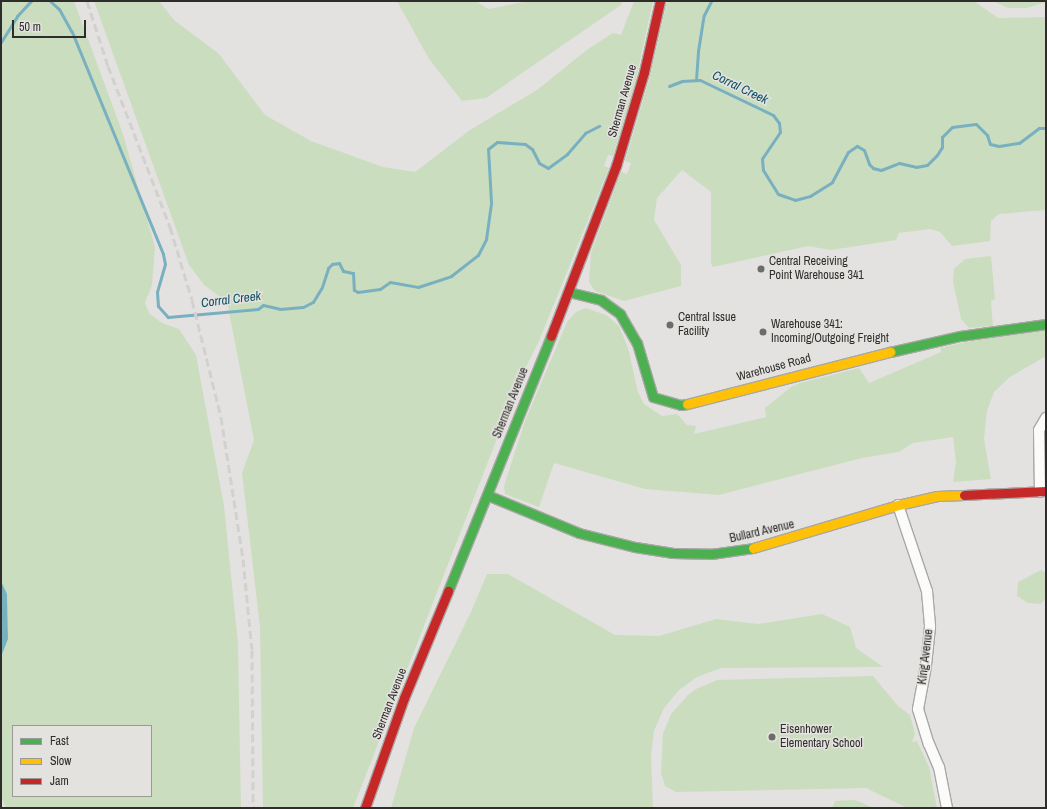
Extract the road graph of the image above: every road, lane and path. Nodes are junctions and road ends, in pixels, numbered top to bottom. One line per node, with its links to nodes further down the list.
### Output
1 (660, 1): 2 (street, Sherman Avenue)
2 (568, 292): 3 (street, Warehouse Road); 6 (street, Sherman Avenue)
3 (1046, 324)
4 (1046, 418): 5 (street)
5 (1043, 492): 7 (street, Bullard Avenue)
6 (487, 495): 7 (street, Bullard Avenue); 8 (street, Sherman Avenue)
7 (898, 505): 9 (street, King Avenue)
8 (365, 808)
9 (947, 808)

